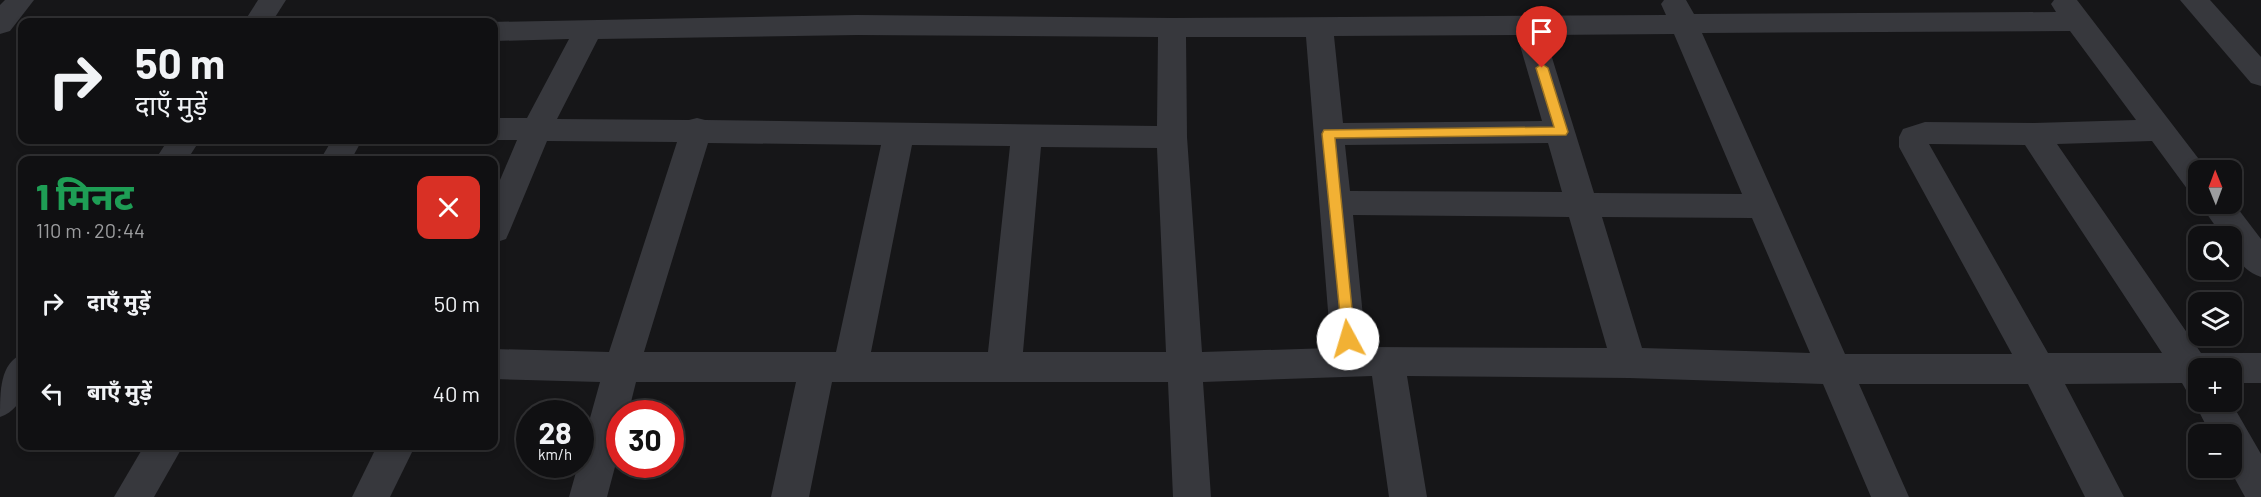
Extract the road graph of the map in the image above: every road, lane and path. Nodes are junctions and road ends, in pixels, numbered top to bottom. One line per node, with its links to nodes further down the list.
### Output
1 (20, 0): 10 (street)
2 (272, 0): 9 (street)
3 (2194, 0): 17 (street)
4 (2070, 10): 5 (street); 22 (street)
5 (1678, 11): 11 (street); 32 (street)
6 (858, 12): 7 (street); 15 (street)
7 (1074, 13): 14 (street)
8 (1452, 13): 11 (street); 13 (street)
9 (261, 18)
10 (0, 25): 12 (street)
11 (1528, 25): 23 (street)
12 (18, 27)
13 (1318, 27): 14 (street); 26 (street)
14 (1172, 28): 28 (street)
15 (588, 30): 16 (street); 20 (street)
16 (498, 31)
17 (2250, 52): 18 (street)
18 (2261, 76)
19 (498, 129): 20 (street)
20 (537, 129): 21 (street); 34 (street)
21 (697, 129): 24 (street); 41 (street)
22 (2159, 130): 27 (street); 29 (street)
23 (1562, 132): 26 (street); 31 (street)
24 (899, 133): 25 (street); 44 (street)
25 (1027, 134): 28 (street); 42 (street)
26 (1328, 134): 30 (street)
27 (2034, 134): 38 (street); 45 (street)
28 (1172, 137): 43 (street)
29 (2188, 168)
30 (1335, 203): 31 (street); 37 (street)
31 (1583, 205): 32 (street); 39 (street)
32 (1764, 206): 47 (street)
33 (2224, 214): 35 (street)
34 (498, 221)
35 (2261, 264)
36 (1387, 361): 37 (street); 39 (street); 61 (street)
37 (1350, 362): 43 (street)
38 (2188, 362)
39 (1629, 363): 47 (street)
40 (498, 364): 41 (street)
41 (622, 367): 44 (street); 58 (street)
42 (1004, 367): 43 (street); 44 (street)
43 (1186, 367): 60 (street)
44 (834, 368): 59 (street)
45 (2038, 368): 47 (street); 49 (street); 63 (street)
46 (2261, 368): 48 (street)
47 (1835, 369): 62 (street)
48 (2242, 370)
49 (2188, 374)
50 (18, 375): 51 (street)
51 (0, 401)
52 (162, 450): 56 (street)
53 (394, 450): 57 (street)
54 (2242, 455): 55 (street)
55 (2261, 489)
56 (133, 497)
57 (371, 497)
58 (588, 497)
59 (790, 497)
60 (1192, 497)
61 (1408, 497)
62 (1890, 497)
63 (2105, 497)

